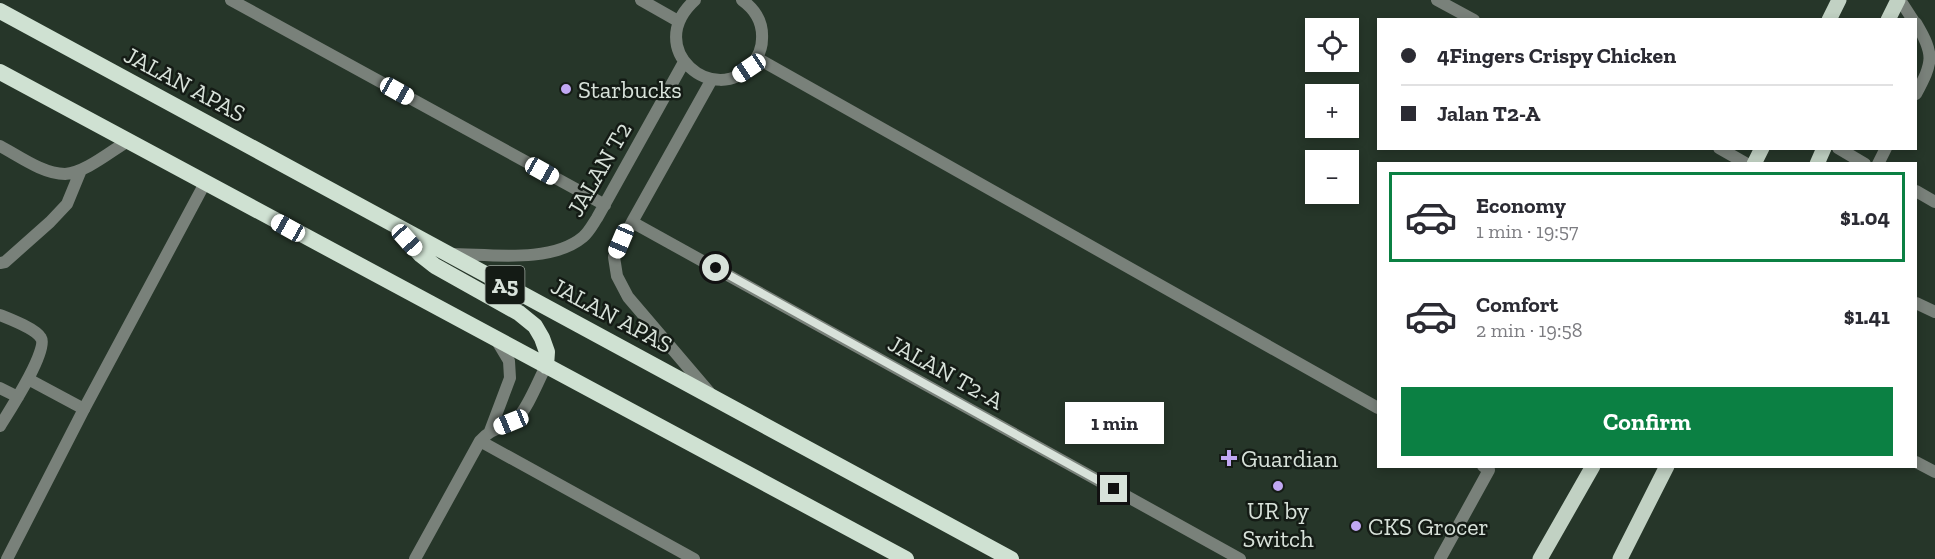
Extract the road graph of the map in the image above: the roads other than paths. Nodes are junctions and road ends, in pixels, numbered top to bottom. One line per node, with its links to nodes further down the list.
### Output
1 (231, 0): 31 (street)
2 (640, 0): 13 (street)
3 (694, 0): 13 (street)
4 (742, 0): 16 (street)
5 (1437, 0): 9 (street)
6 (1839, 0): 10 (main road)
7 (1899, 0): 11 (main road); 12 (street)
8 (0, 11): 33 (highway, JALAN APAS / A5)
9 (1470, 18)
10 (1830, 18)
11 (1889, 18)
12 (1912, 18)
13 (678, 21): 17 (street)
14 (1917, 25): 15 (street)
15 (1933, 56): 20 (street)
16 (757, 58): 19 (street); 45 (street)
17 (684, 62): 19 (street); 31 (street, JALAN T2)
18 (0, 72): 21 (highway, A5)
19 (712, 79): 32 (street)
20 (1917, 92)
21 (128, 141): 27 (street); 28 (highway, A5)
22 (0, 146): 27 (street)
23 (1722, 150): 25 (street)
24 (1842, 150): 26 (street)
25 (1744, 162)
26 (1862, 162)
27 (81, 170): 35 (street)
28 (205, 183): 39 (highway, A5); 46 (street)
29 (1917, 192): 30 (street)
30 (1935, 202)
31 (604, 205): 34 (street, JALAN T2)
32 (632, 222): 44 (street); 60 (street, JALAN T2-A)
33 (393, 224): 34 (highway, JALAN APAS / A5); 40 (highway)
34 (448, 254): 44 (highway, JALAN APAS / A5)
35 (0, 263)
36 (1917, 303): 37 (street)
37 (1935, 312)
38 (0, 315): 41 (street)
39 (495, 339): 40 (highway, A5); 48 (street)
40 (546, 366): 48 (street); 58 (highway, A5)
41 (28, 380): 43 (street); 46 (street)
42 (0, 388): 43 (street)
43 (18, 397): 47 (street)
44 (714, 398): 59 (highway, JALAN APAS / A5)
45 (1377, 407)
46 (84, 409): 55 (street)
47 (0, 426)
48 (490, 431): 49 (street)
49 (480, 441): 56 (street); 57 (street)
50 (1917, 463): 54 (street)
51 (1488, 468): 61 (street)
52 (1592, 468): 62 (main road)
53 (1666, 468): 63 (main road)
54 (1935, 472)
55 (7, 559)
56 (415, 559)
57 (694, 559)
58 (906, 559)
59 (1011, 559)
60 (1240, 559)
61 (1440, 559)
62 (1540, 559)
63 (1620, 559)

